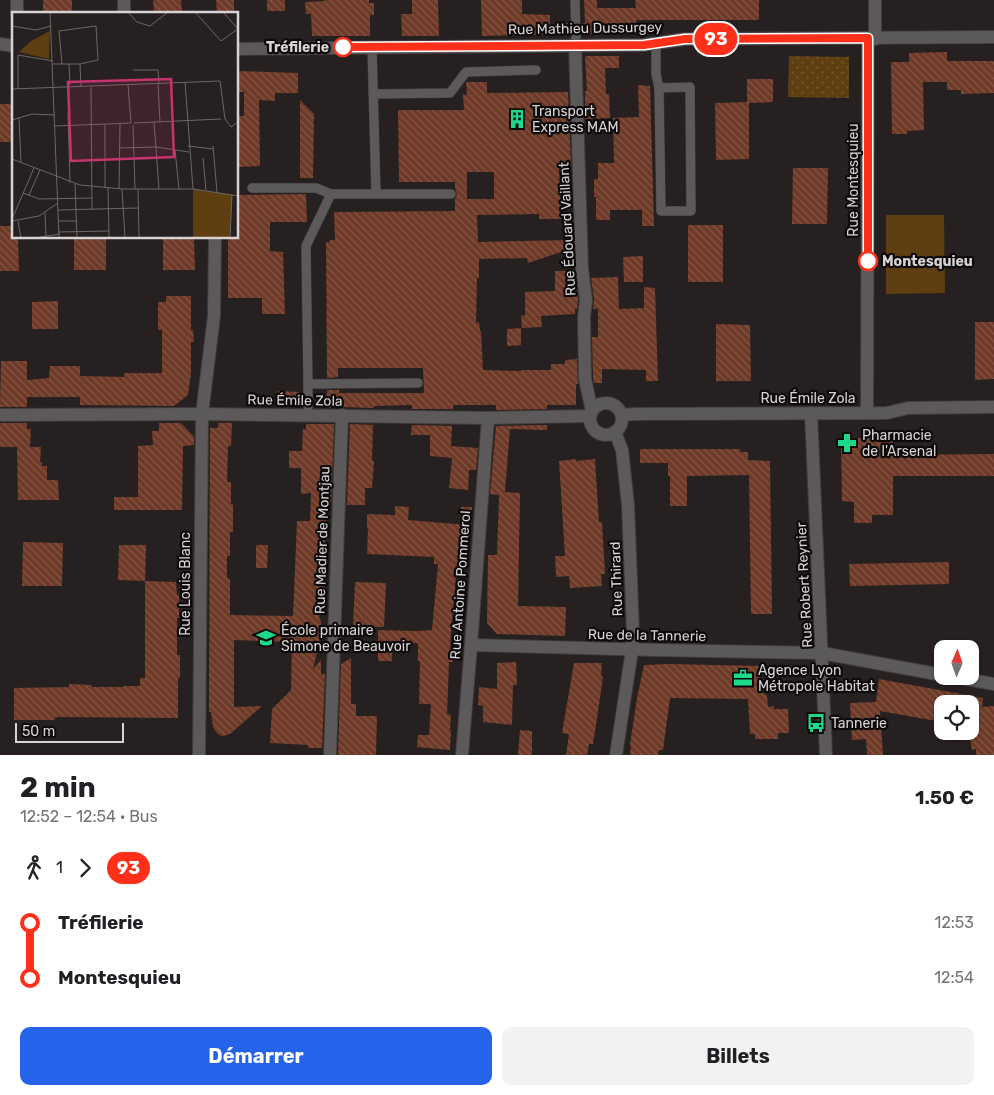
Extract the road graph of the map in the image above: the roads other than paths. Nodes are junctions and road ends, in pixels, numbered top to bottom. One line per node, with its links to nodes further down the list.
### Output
1 (575, 0): 6 (lane)
2 (875, 0): 4 (street, Rue Montesquieu)
3 (994, 37): 4 (street, Rue Mathieu Dussurgey)
4 (871, 38): 5 (street, Rue Mathieu Dussurgey); 21 (street, Rue Montesquieu)
5 (656, 44): 6 (street, Rue Mathieu Dussurgey); 10 (lane)
6 (575, 45): 7 (street, Rue Mathieu Dussurgey); 24 (street, Rue Édouard Vaillant)
7 (372, 47): 8 (street, Rue Mathieu Dussurgey); 11 (lane)
8 (239, 49)
9 (536, 70): 11 (lane)
10 (659, 88): 10 (lane)
11 (373, 94): 14 (lane)
12 (252, 188): 13 (lane)
13 (331, 194): 14 (lane); 18 (lane)
14 (376, 194): 15 (lane)
15 (451, 194)
16 (215, 239): 23 (street, Rue Louis Blanc)
17 (418, 383): 18 (lane)
18 (308, 384): 19 (lane)
19 (308, 407)
20 (994, 408): 21 (street, Rue Émile Zola)
21 (868, 412): 22 (street, Rue Émile Zola)
22 (811, 413): 27 (street, Rue Émile Zola); 32 (street, Rue Robert Reynier)
23 (202, 414): 25 (street, Rue Émile Zola); 26 (street, Rue Émile Zola); 36 (street, Rue Louis Blanc)
24 (591, 414): 27 (street, Rue Émile Zola); 28 (street, Rue Émile Zola); 29 (street)
25 (0, 415)
26 (342, 415): 28 (street, Rue Émile Zola); 37 (street, Rue Madier de Montjau)
27 (622, 415): 29 (street)
28 (488, 418): 30 (street, Rue Antoine Pommerol)
29 (615, 432): 31 (street, Rue Thirard)
30 (471, 645): 31 (street, Rue de la Tannerie); 38 (street, Rue Antoine Pommerol)
31 (632, 650): 32 (street, Rue de la Tannerie); 39 (street, Rue Thirard)
32 (822, 653): 33 (street, Rue de la Tannerie); 40 (street, Rue Robert Reynier)
33 (934, 674)
34 (979, 681): 35 (street)
35 (994, 684)
36 (199, 755)
37 (330, 755)
38 (462, 755)
39 (616, 755)
40 (826, 755)

